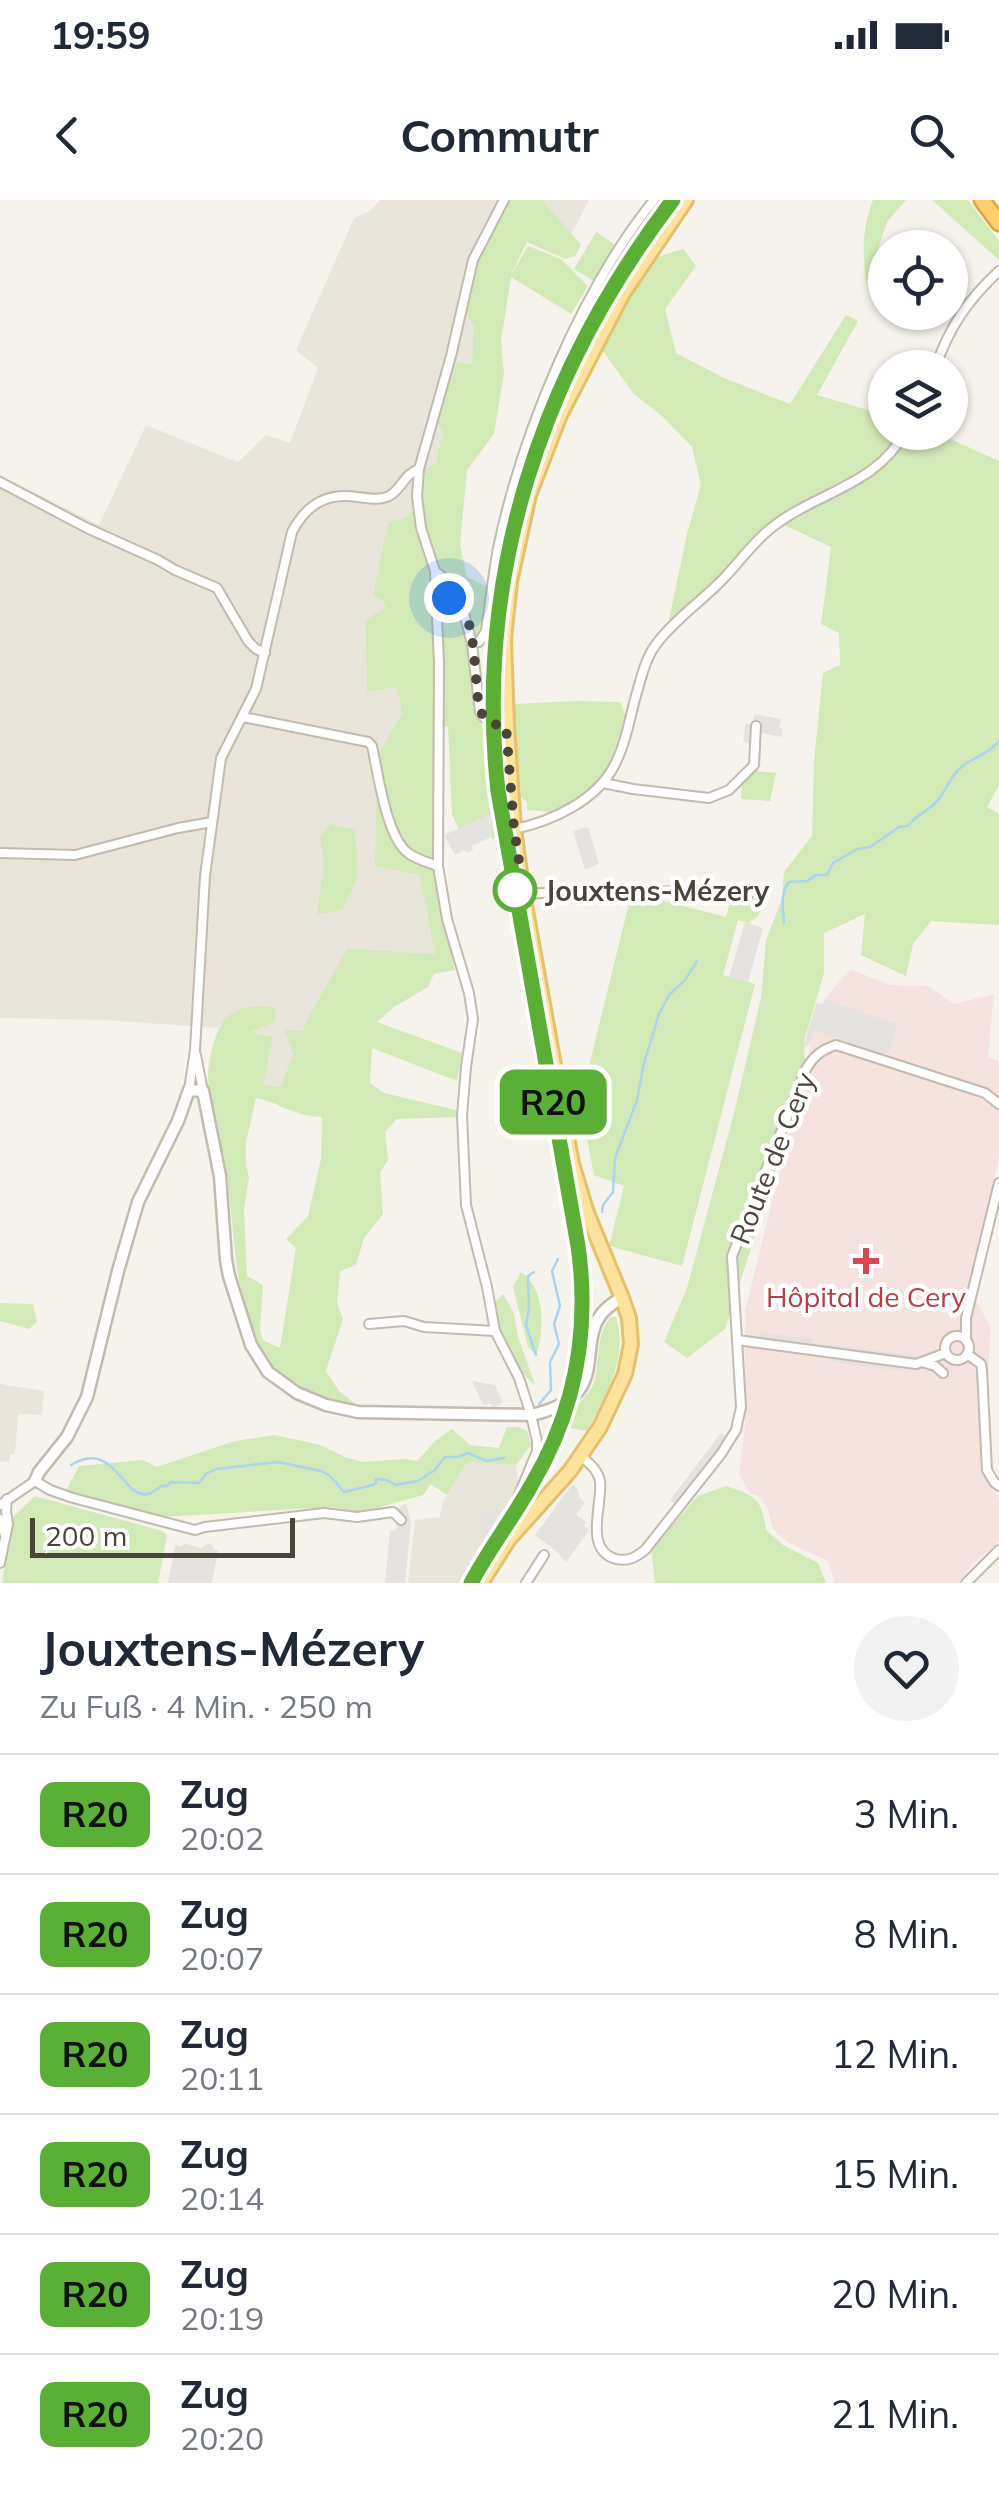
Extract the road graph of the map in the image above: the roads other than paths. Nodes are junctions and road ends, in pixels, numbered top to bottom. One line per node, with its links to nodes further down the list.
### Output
1 (504, 200): 9 (street)
2 (654, 200): 14 (street)
3 (686, 200): 17 (main road)
4 (982, 200): 5 (highway)
5 (999, 223)
6 (999, 271): 7 (street)
7 (942, 350)
8 (894, 450): 19 (street)
9 (419, 469): 11 (street); 15 (street)
10 (0, 482): 15 (street)
11 (435, 570): 12 (street); 13 (street)
12 (438, 602): 13 (street); 23 (street)
13 (460, 603): 14 (street)
14 (472, 644): 17 (street)
15 (264, 654): 16 (street)
16 (244, 717): 20 (street); 23 (street)
17 (506, 726): 21 (main road)
18 (756, 726): 19 (street)
19 (603, 783): 21 (street)
20 (212, 822): 22 (street); 26 (street)
21 (514, 828): 25 (main road)
22 (0, 853)
23 (438, 866): 33 (street)
24 (759, 892): 25 (street)
25 (524, 894): 31 (main road)
26 (195, 1050): 27 (street); 28 (street)
27 (189, 1090): 28 (street); 42 (street)
28 (203, 1091): 40 (street)
29 (999, 1104): 34 (street, Route de Cery)
30 (999, 1184): 35 (street)
31 (622, 1298): 40 (street); 41 (main road)
32 (369, 1324): 33 (street)
33 (495, 1331): 40 (street)
34 (737, 1340): 38 (street); 41 (street, Route de Cery)
35 (966, 1340): 36 (street); 37 (street)
36 (946, 1352): 37 (street); 38 (street)
37 (967, 1354): 43 (street)
38 (922, 1362): 39 (street)
39 (943, 1373)
40 (531, 1415): 45 (street)
41 (581, 1456): 52 (main road)
42 (35, 1481): 44 (street); 47 (street)
43 (999, 1486)
44 (3, 1502): 48 (street)
45 (516, 1502)
46 (0, 1519): 48 (street)
47 (400, 1520)
48 (4, 1534): 51 (street)
49 (999, 1550): 54 (street)
50 (544, 1555): 53 (street)
51 (0, 1563)
52 (481, 1583)
53 (526, 1583)
54 (966, 1583)

